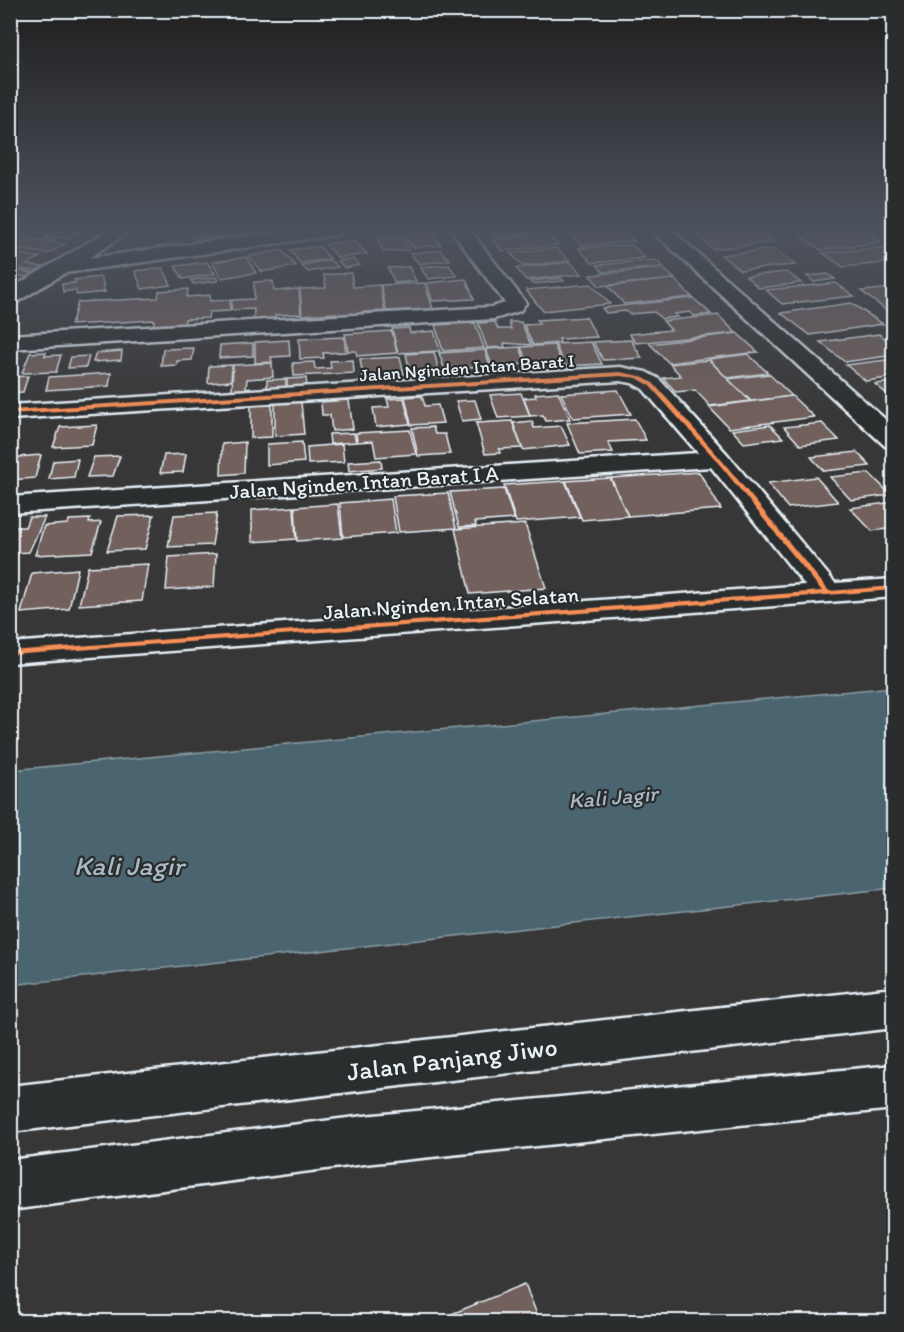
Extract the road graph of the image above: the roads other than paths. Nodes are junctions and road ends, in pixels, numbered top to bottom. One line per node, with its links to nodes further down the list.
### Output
1 (508, 292): 3 (street)
2 (729, 292): 5 (street)
3 (10, 342)
4 (10, 412): 6 (street, Jalan Nginden Intan Barat I)
5 (894, 441)
6 (718, 459): 7 (street, Jalan Nginden Intan Barat I A); 9 (street, Jalan Nginden Intan Barat I)
7 (10, 504)
8 (894, 588): 9 (street, Jalan Nginden Intan Selatan)
9 (827, 593): 10 (street, Jalan Nginden Intan Selatan)
10 (10, 653)
11 (894, 1008): 13 (street, Jalan Panjang Jiwo)
12 (894, 1088): 14 (street)
13 (10, 1109)
14 (10, 1185)

